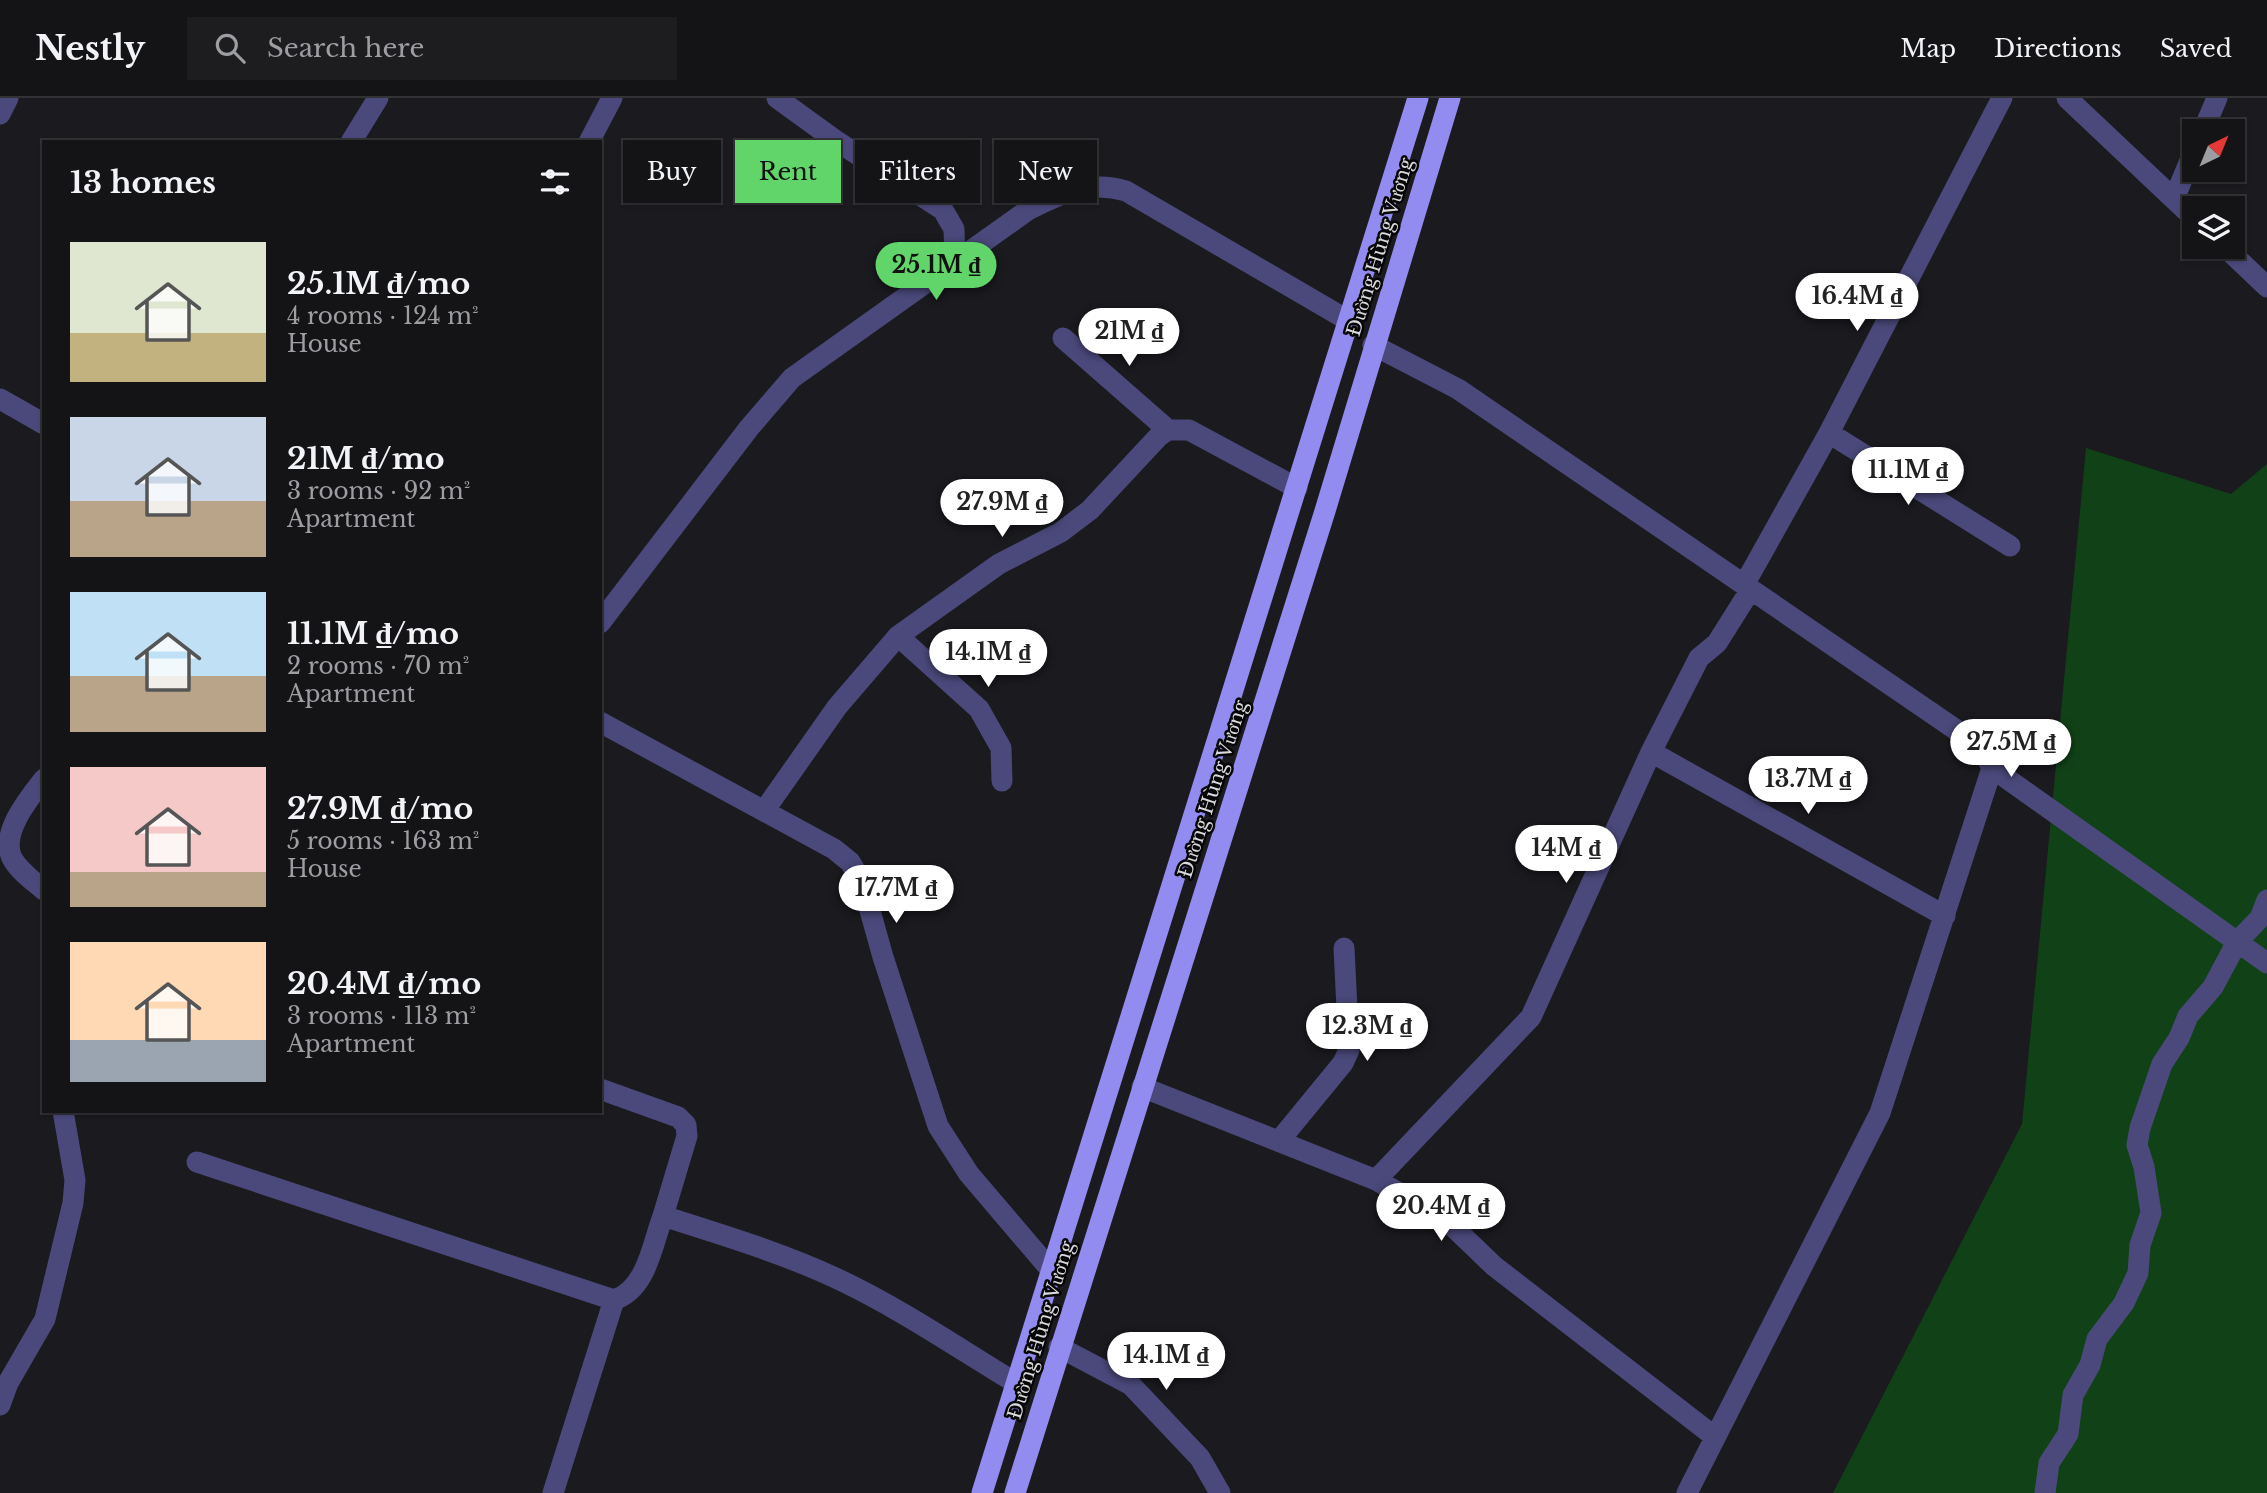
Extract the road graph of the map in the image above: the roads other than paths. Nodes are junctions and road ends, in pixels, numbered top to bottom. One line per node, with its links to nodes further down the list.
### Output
1 (8, 98): 10 (street)
2 (377, 98): 12 (street)
3 (612, 98): 13 (street)
4 (777, 98): 18 (street)
5 (1418, 98): 20 (highway, Đường Hùng Vương)
6 (1450, 98): 22 (highway, Đường Hùng Vương)
7 (2002, 98): 26 (street)
8 (2067, 98): 15 (street)
9 (2217, 98): 11 (street)
10 (0, 114)
11 (2208, 119)
12 (353, 140)
13 (590, 140)
14 (2182, 180): 15 (street)
15 (2174, 199): 16 (street)
16 (2182, 207)
17 (2238, 259): 19 (street)
18 (955, 264): 20 (street); 30 (street)
19 (2267, 286)
20 (1349, 321): 27 (highway, Đường Hùng Vương)
21 (1063, 338): 25 (street)
22 (1373, 345): 29 (street); 44 (highway, Đường Hùng Vương)
23 (0, 399): 24 (street)
24 (42, 423)
25 (1168, 430): 27 (street); 31 (street)
26 (1829, 433): 28 (street); 29 (street)
27 (1297, 488): 51 (highway, Đường Hùng Vương)
28 (2010, 546)
29 (1748, 587): 33 (street); 34 (street)
30 (602, 620)
31 (898, 636): 35 (street); 37 (street)
32 (602, 723): 37 (street)
33 (1651, 752): 40 (street); 49 (street)
34 (1992, 768): 40 (street); 41 (street)
35 (1002, 781)
36 (42, 782): 38 (street)
37 (764, 811): 51 (street)
38 (42, 888)
39 (2267, 900): 41 (street)
40 (1945, 916): 56 (street)
41 (2237, 942): 43 (street); 62 (street)
42 (1344, 948): 47 (street)
43 (2267, 963)
44 (1142, 1087): 47 (street); 53 (highway, Đường Hùng Vương)
45 (602, 1090): 50 (street)
46 (63, 1113): 55 (street)
47 (1279, 1141): 49 (street)
48 (197, 1162): 52 (street)
49 (1376, 1180): 56 (street)
50 (663, 1216): 52 (street); 54 (street)
51 (1050, 1269): 54 (highway, Đường Hùng Vương)
52 (614, 1300): 57 (street)
53 (1059, 1347): 59 (highway, Đường Hùng Vương); 60 (street)
54 (1016, 1383): 58 (highway, Đường Hùng Vương)
55 (0, 1405)
56 (1715, 1437): 61 (street)
57 (553, 1493)
58 (982, 1493)
59 (1015, 1493)
60 (1220, 1493)
61 (1687, 1493)
62 (2045, 1493)

